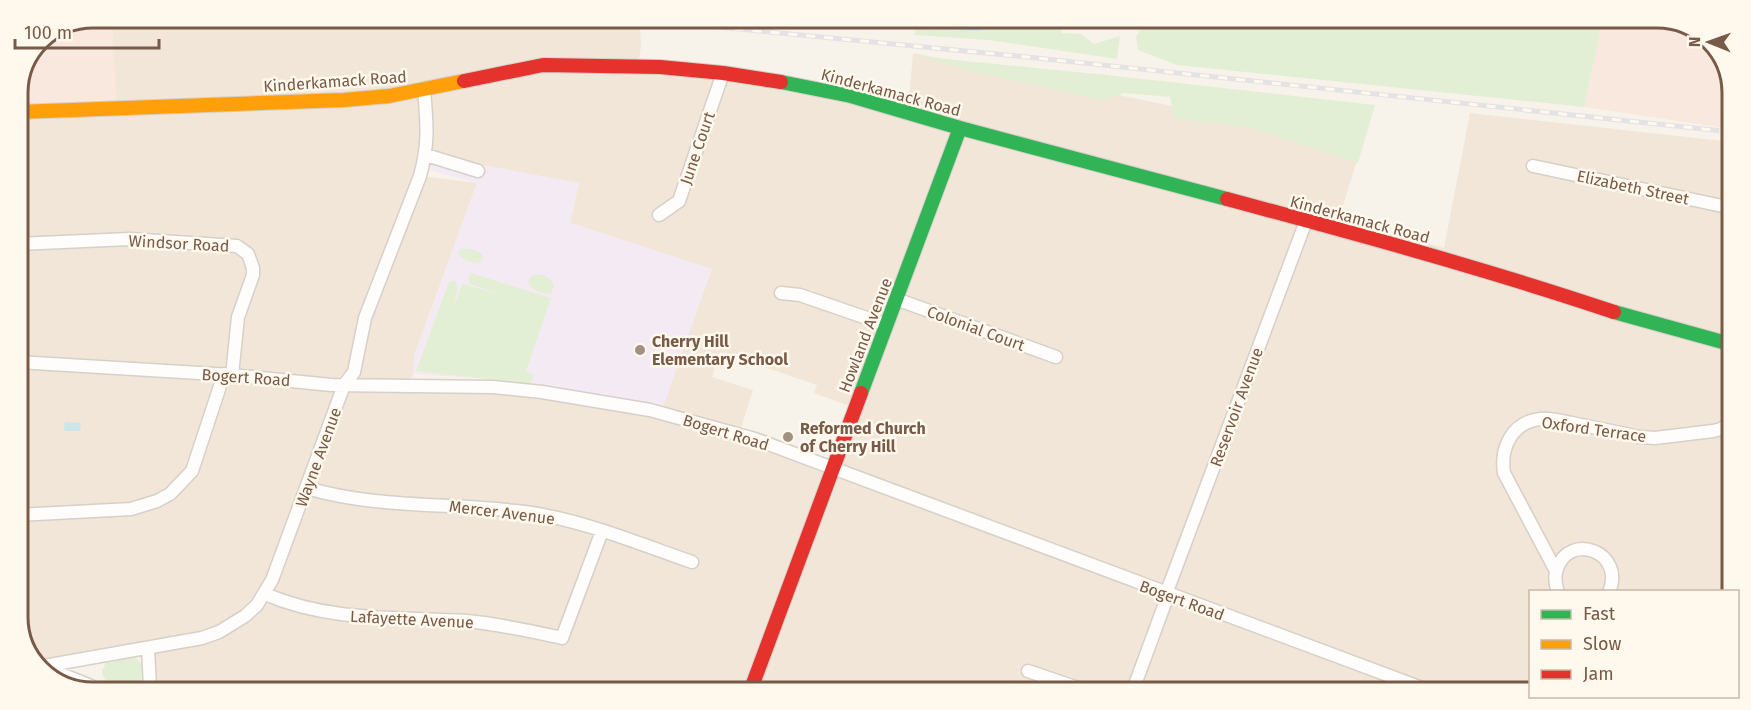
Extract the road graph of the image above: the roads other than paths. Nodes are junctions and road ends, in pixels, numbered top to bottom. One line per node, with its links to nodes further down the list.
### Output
1 (723, 73): 2 (main road, Kinderkamack Road); 4 (main road, Kinderkamack Road); 9 (street, June Court)
2 (424, 90): 3 (main road, Kinderkamack Road); 5 (street, Wayne Avenue)
3 (28, 112)
4 (960, 128): 10 (main road, Kinderkamack Road); 13 (main road, Howland Avenue)
5 (426, 155): 7 (street); 19 (street, Wayne Avenue)
6 (1533, 166): 8 (street, Elizabeth Street)
7 (478, 171)
8 (1722, 206)
9 (659, 215)
10 (1306, 221): 15 (main road, Kinderkamack Road); 30 (street, Reservoir Avenue)
11 (28, 244): 18 (street, Windsor Road)
12 (781, 293): 14 (street)
13 (896, 299): 14 (main road, Howland Avenue); 16 (street, Colonial Court)
14 (886, 325): 21 (main road, Howland Avenue)
15 (1722, 342)
16 (1056, 357)
17 (29, 363): 18 (street, Bogert Road)
18 (228, 374): 19 (street, Bogert Road); 23 (street, Windsor Road)
19 (344, 385): 21 (street, Bogert Road); 22 (street, Wayne Avenue)
20 (1722, 430): 26 (street, Oxford Terrace)
21 (833, 468): 30 (street, Bogert Road); 35 (main road, Howland Avenue)
22 (307, 488): 24 (street, Mercer Avenue); 29 (street, Wayne Avenue)
23 (29, 514)
24 (602, 531): 25 (street, Mercer Avenue); 29 (street, Lafayette Avenue)
25 (692, 562)
26 (1556, 571): 27 (street, Oxford Terrace); 28 (street)
27 (1558, 590)
28 (1609, 590)
29 (265, 594): 31 (street, Wayne Avenue)
30 (1167, 595): 37 (street, Reservoir Avenue); 38 (street, Bogert Road)
31 (148, 648): 32 (street, Wayne Avenue); 34 (street)
32 (49, 663)
33 (1028, 671): 36 (street)
34 (150, 681)
35 (754, 681)
36 (1057, 681)
37 (1136, 681)
38 (1403, 681)

